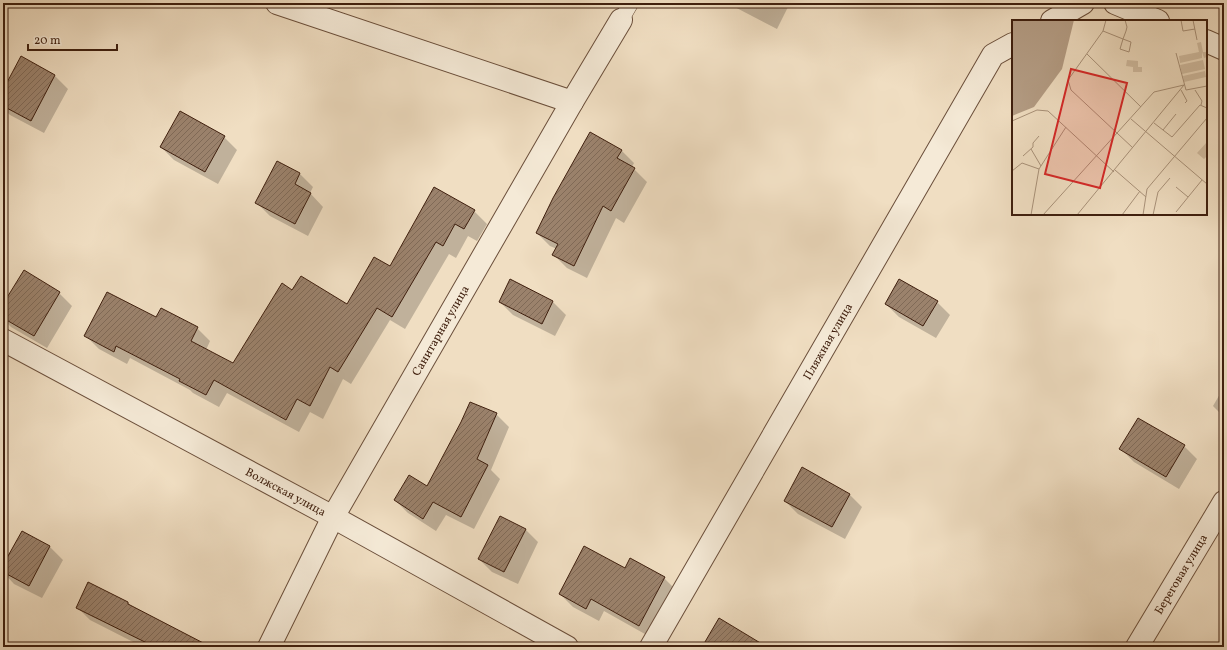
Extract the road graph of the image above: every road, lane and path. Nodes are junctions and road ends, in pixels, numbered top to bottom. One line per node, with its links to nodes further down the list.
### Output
1 (277, 3): 10 (street)
2 (1083, 3): 5 (street)
3 (1115, 3): 6 (street)
4 (626, 12): 10 (street, Санитарная улица)
5 (1054, 20)
6 (1156, 20)
7 (1207, 41): 9 (street)
8 (1012, 45): 16 (street, Пляжная улица)
9 (1224, 48)
10 (572, 102): 13 (street, Санитарная улица)
11 (3, 340): 13 (street, Волжская улица)
12 (1224, 502): 17 (street, Береговая улица)
13 (333, 517): 14 (street, Санитарная улица); 15 (street, Волжская улица)
14 (270, 647)
15 (567, 647)
16 (651, 647)
17 (1137, 647)

